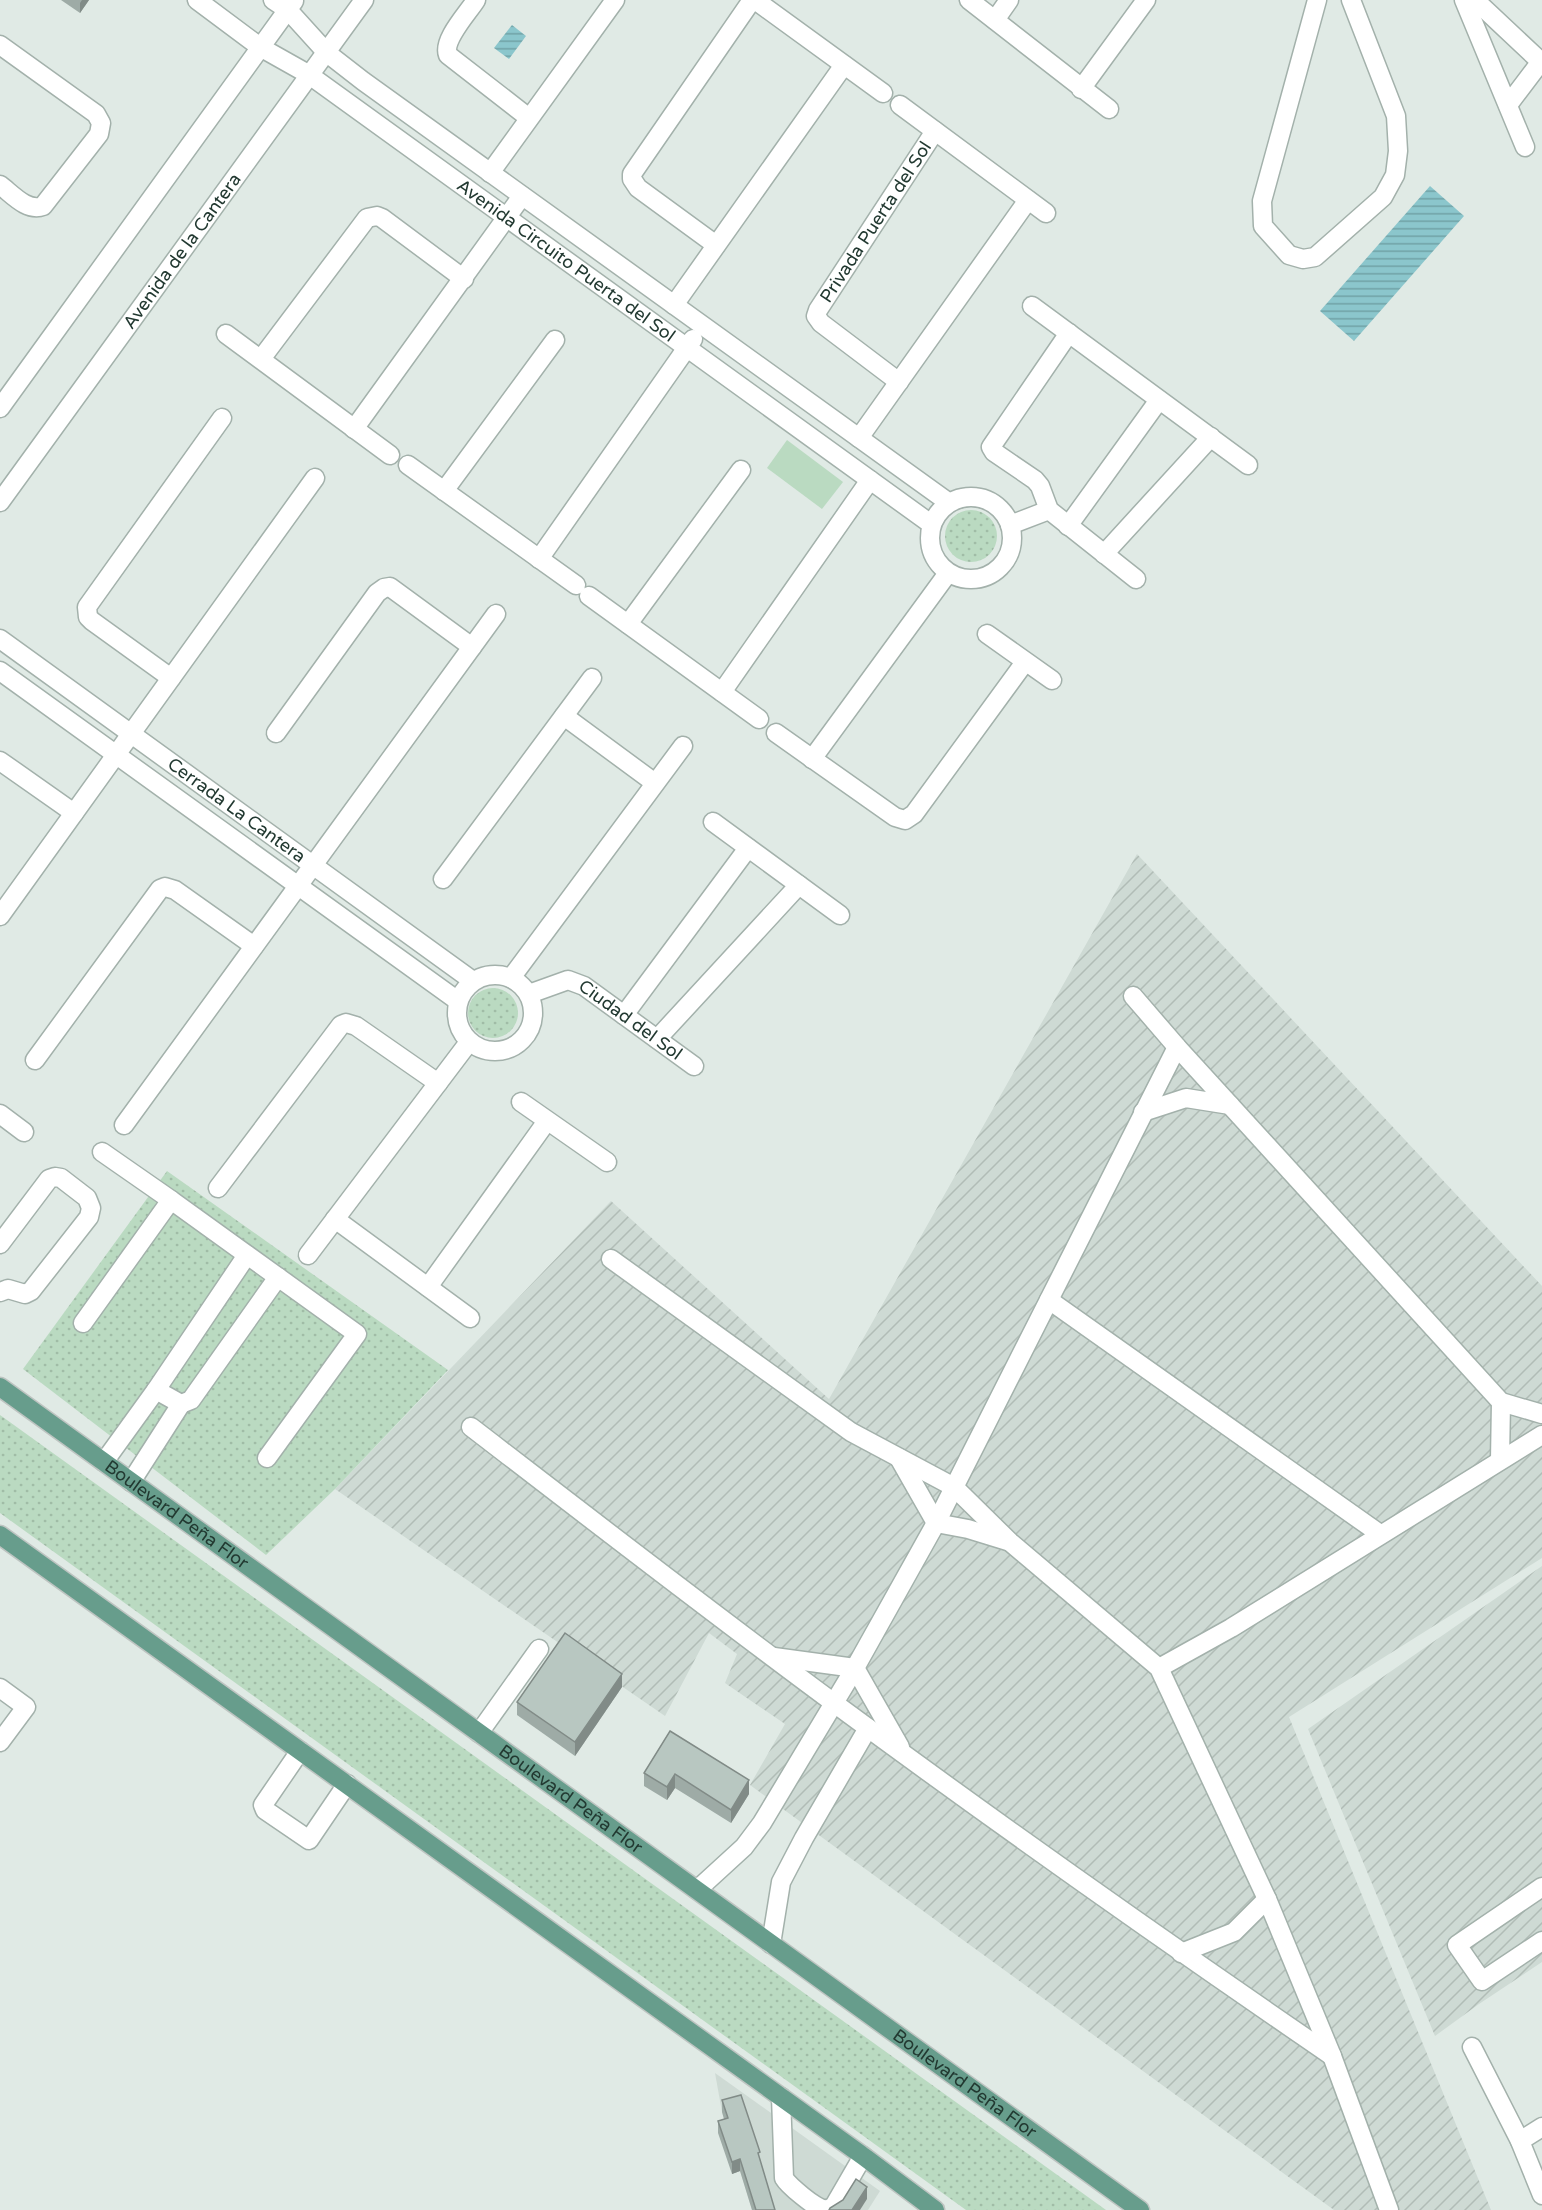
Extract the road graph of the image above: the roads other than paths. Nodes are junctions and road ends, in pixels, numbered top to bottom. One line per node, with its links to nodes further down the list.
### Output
1 (197, 0): 16 (street, Avenida Circuito Puerta del Sol)
2 (364, 0): 17 (street, Avenida de la Cantera)
3 (476, 0): 26 (street)
4 (615, 0): 26 (street)
5 (753, 0): 19 (street); 35 (street)
6 (969, 0): 14 (street)
7 (1009, 0): 14 (street)
8 (1146, 0): 21 (street)
9 (1317, 0): 10 (street)
10 (1351, 0)
11 (1464, 0): 24 (street)
12 (1475, 0): 18 (street)
13 (285, 3): 16 (street); 17 (street, Avenida Circuito Puerta del Sol)
14 (995, 20): 21 (street)
15 (0, 45): 30 (street)
16 (260, 47): 20 (street, Avenida Circuito Puerta del Sol); 47 (street)
17 (327, 53): 20 (street, Avenida de la Cantera); 29 (street, Avenida Circuito Puerta del Sol)
18 (1541, 61): 24 (street)
19 (844, 64): 22 (street); 35 (street)
20 (308, 74): 34 (street, Avenida Circuito Puerta del Sol); 59 (street, Avenida de la Cantera)
21 (1082, 88): 25 (street)
22 (883, 93)
23 (900, 105): 27 (street, Privada Puerta del Sol)
24 (1508, 105): 28 (street)
25 (1109, 109)
26 (529, 118): 29 (street)
27 (935, 131): 32 (street, Privada Puerta del Sol); 45 (street, Privada Puerta del Sol)
28 (1525, 147)
29 (490, 173): 31 (street, Avenida Circuito Puerta del Sol)
30 (0, 185)
31 (522, 196): 34 (street); 37 (street, Avenida Circuito Puerta del Sol)
32 (1028, 200): 33 (street, Privada Puerta del Sol); 45 (street)
33 (1046, 213)
34 (507, 218): 36 (street); 43 (street, Avenida Circuito Puerta del Sol)
35 (716, 246): 37 (street)
36 (464, 279): 44 (street); 49 (street)
37 (674, 305): 39 (street, Avenida Circuito Puerta del Sol)
38 (1032, 306): 40 (street)
39 (702, 325): 43 (street); 50 (street, Avenida Circuito Puerta del Sol)
40 (1069, 333): 46 (street); 61 (street)
41 (226, 334): 44 (street)
42 (555, 340): 58 (street)
43 (687, 348): 57 (street, Avenida Circuito Puerta del Sol); 66 (street)
44 (261, 359): 49 (street)
45 (899, 382): 50 (street)
46 (1159, 399): 51 (street); 64 (street)
47 (0, 408)
48 (222, 418): 76 (street)
49 (354, 429): 52 (street)
50 (859, 438): 60 (street, Avenida Circuito Puerta del Sol)
51 (1211, 438): 54 (street); 65 (street)
52 (390, 455)
53 (408, 465): 58 (street)
54 (1248, 465)
55 (741, 470): 70 (street)
56 (315, 478): 76 (street)
57 (870, 480): 62 (street, Avenida Circuito Puerta del Sol); 79 (street)
58 (444, 491): 66 (street)
59 (0, 502)
60 (948, 502): 62 (street); 63 (street)
61 (1049, 510): 63 (street); 64 (street)
62 (931, 525): 67 (street)
63 (1010, 525): 67 (street)
64 (1068, 526): 65 (street)
65 (1104, 554): 68 (street)
66 (539, 559): 70 (street)
67 (948, 573): 87 (street)
68 (1136, 579)
69 (496, 614): 73 (street)
70 (628, 624): 79 (street)
71 (987, 634): 74 (street)
72 (0, 639): 84 (street, Cerrada La Cantera)
73 (472, 646): 82 (street); 93 (street)
74 (1025, 662): 78 (street); 87 (street)
75 (0, 671): 86 (street, Cerrada La Cantera)
76 (171, 678): 84 (street)
77 (592, 678): 80 (street)
78 (1052, 681)
79 (722, 692): 81 (street)
80 (564, 716): 89 (street); 94 (street)
81 (759, 719)
82 (276, 733)
83 (776, 733): 87 (street)
84 (131, 734): 86 (street); 93 (street, Cerrada La Cantera)
85 (683, 746): 89 (street)
86 (116, 755): 90 (street); 96 (street, Cerrada La Cantera)
87 (812, 759)
88 (0, 761): 90 (street)
89 (655, 783): 100 (street)
90 (74, 813): 98 (street)
91 (713, 822): 92 (street)
92 (748, 848): 95 (street); 105 (street)
93 (313, 866): 96 (street); 101 (street, Cerrada La Cantera)
94 (443, 879)
95 (799, 885): 97 (street); 106 (street)
96 (298, 886): 99 (street); 104 (street, Cerrada La Cantera)
97 (840, 915)
98 (0, 916)
99 (254, 946): 109 (street); 117 (street)
100 (511, 978): 101 (street); 102 (street)
101 (473, 981): 104 (street)
102 (529, 994): 105 (street, Ciudad del Sol); 107 (street)
103 (1132, 996): 108 (street)
104 (458, 1001): 107 (street)
105 (624, 1015): 106 (street, Ciudad del Sol)
106 (657, 1039): 110 (street, Ciudad del Sol)
107 (469, 1042): 111 (street)
108 (1176, 1047): 113 (street); 114 (street)
109 (35, 1060)
110 (694, 1066)
111 (438, 1083): 121 (street); 123 (street)
112 (521, 1102): 116 (street)
113 (1230, 1105): 114 (street); 136 (street)
114 (1143, 1112): 131 (street)
115 (0, 1114): 118 (street)
116 (547, 1121): 120 (street); 129 (street)
117 (124, 1125)
118 (24, 1132)
119 (102, 1152): 122 (street)
120 (606, 1162)
121 (218, 1188)
122 (171, 1200): 125 (street); 133 (street)
123 (335, 1219): 126 (street); 129 (street)
124 (0, 1244): 130 (street)
125 (247, 1255): 128 (street); 135 (street)
126 (308, 1255)
127 (611, 1259): 142 (street)
128 (278, 1277): 137 (street); 141 (street)
129 (428, 1287): 132 (street)
130 (2, 1288)
131 (1049, 1300): 146 (street); 148 (street)
132 (470, 1318)
133 (84, 1323)
134 (0, 1387): 144 (main road, Boulevard Peña Flor)
135 (156, 1390): 137 (street); 144 (street)
136 (1501, 1402): 138 (street); 143 (street)
137 (181, 1404): 145 (street)
138 (1542, 1414)
139 (471, 1427): 152 (street)
140 (1542, 1435): 143 (street)
141 (267, 1458)
142 (899, 1458): 146 (street); 147 (street)
143 (1500, 1460): 148 (street)
144 (104, 1462): 145 (main road, Boulevard Peña Flor)
145 (131, 1482): 158 (main road, Boulevard Peña Flor)
146 (954, 1488): 147 (street); 150 (street)
147 (936, 1523): 150 (street); 153 (street)
148 (1380, 1534): 154 (street)
149 (2, 1541): 160 (main road)
150 (1010, 1542): 154 (street)
151 (539, 1649): 158 (street)
152 (772, 1657): 153 (street); 156 (street)
153 (855, 1668): 156 (street); 161 (street)
154 (1159, 1668): 165 (street)
155 (0, 1688): 159 (street)
156 (834, 1703): 157 (street); 164 (street)
157 (868, 1728): 161 (street); 167 (street)
158 (479, 1733): 164 (main road, Boulevard Peña Flor)
159 (0, 1742)
160 (300, 1751): 162 (main road); 162 (street)
161 (903, 1754): 168 (street)
162 (346, 1784): 171 (main road)
163 (1542, 1887): 166 (street)
164 (697, 1890): 167 (main road, Boulevard Peña Flor)
165 (1267, 1899): 168 (street); 170 (street)
166 (1542, 1941)
167 (771, 1944): 177 (main road, Boulevard Peña Flor)
168 (1181, 1953): 170 (street)
169 (1472, 2048): 173 (street)
170 (1332, 2056): 178 (street)
171 (781, 2097): 174 (main road); 174 (street)
172 (1542, 2127): 173 (street)
173 (1520, 2141): 175 (street)
174 (862, 2156): 176 (main road)
175 (1542, 2195)
176 (935, 2210)
177 (1140, 2210)
178 (1389, 2210)

